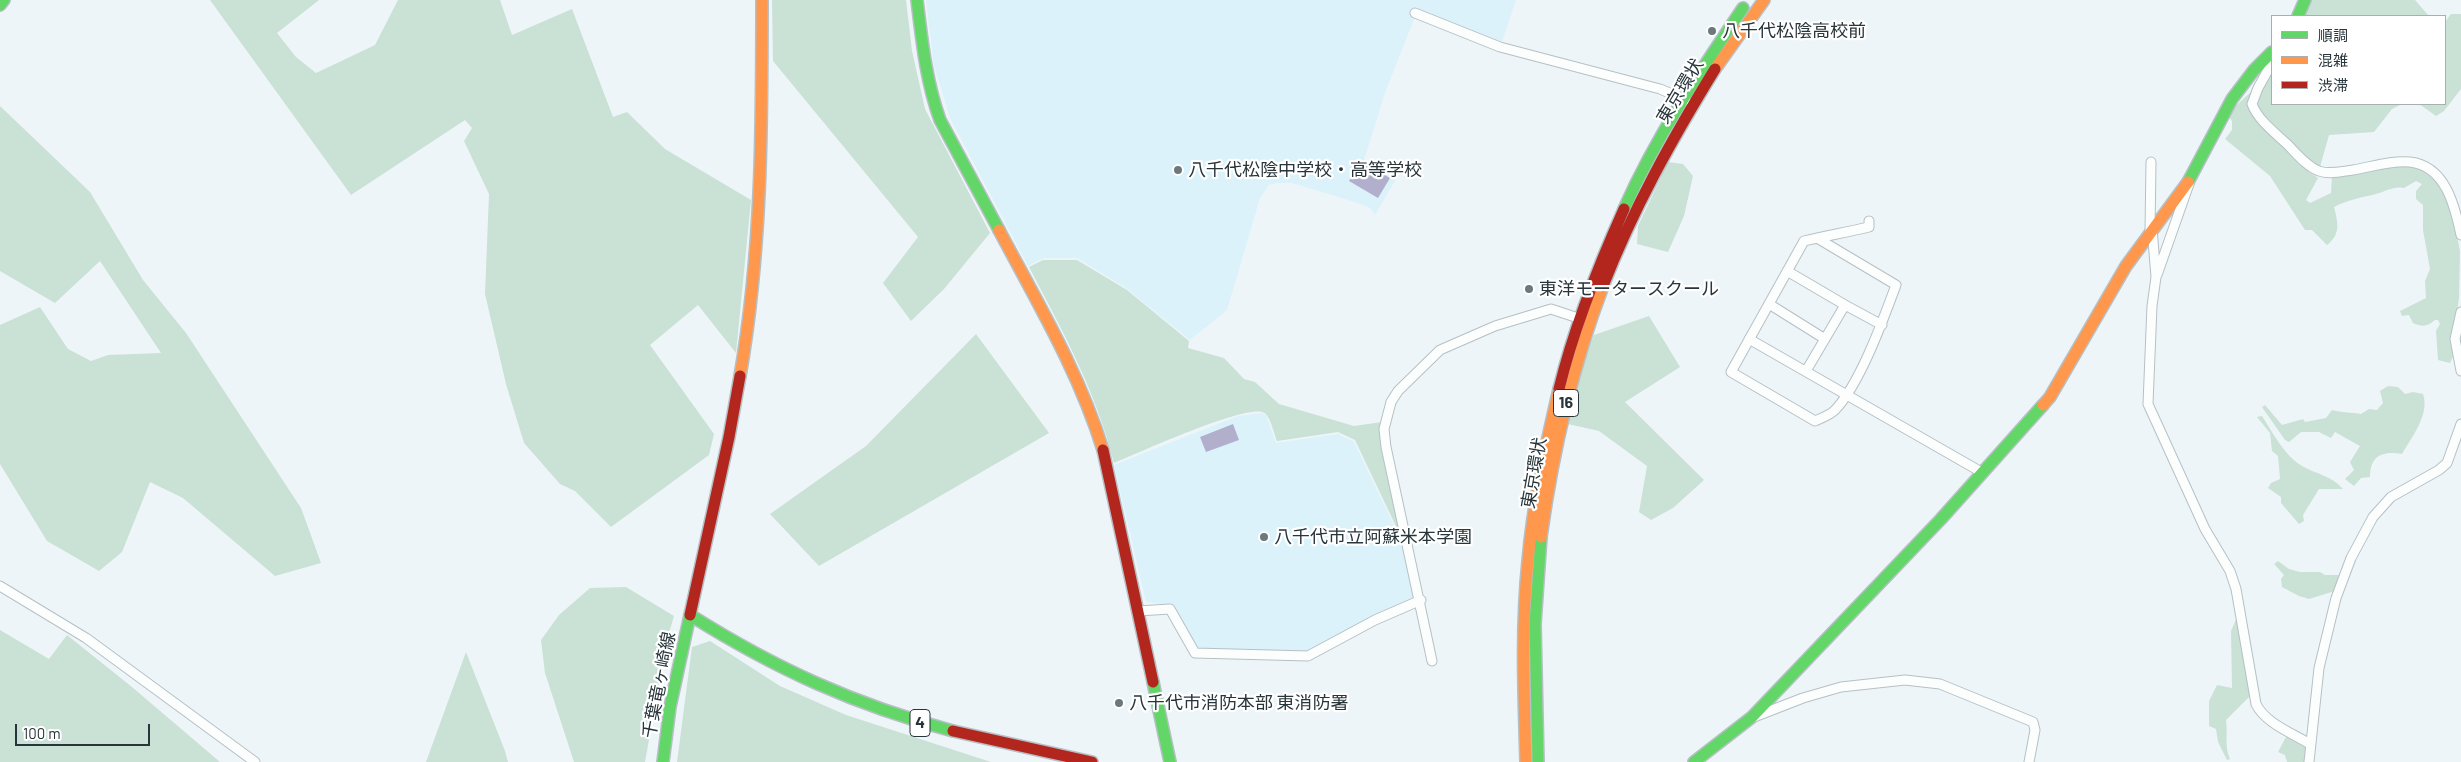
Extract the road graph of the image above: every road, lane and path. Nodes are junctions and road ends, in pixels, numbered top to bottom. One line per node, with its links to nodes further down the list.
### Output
1 (4, 0): 7 (main road)
2 (762, 0): 36 (main road, 千葉竜ヶ崎線)
3 (917, 0): 35 (main road)
4 (1750, 0): 12 (main road, 東京環状 / 16)
5 (1764, 0): 12 (main road, 東京環状 / 16)
6 (2304, 0): 9 (main road)
7 (0, 5)
8 (1415, 13): 12 (street)
9 (2298, 15)
10 (2271, 58): 14 (main road)
11 (2271, 59): 17 (street)
12 (1686, 100): 24 (main road, 東京環状 / 16); 45 (main road, 東京環状 / 16)
13 (2151, 162): 16 (street)
14 (2192, 176): 16 (main road); 20 (street)
15 (1869, 221): 18 (street)
16 (2151, 230): 20 (street); 32 (main road)
17 (2461, 235)
18 (1817, 238): 19 (street); 25 (street)
19 (1787, 271): 21 (street); 22 (street)
20 (2156, 278): 39 (street)
21 (1768, 304): 26 (street); 27 (street)
22 (1845, 305): 25 (street); 26 (street)
23 (2461, 312): 29 (street)
24 (1578, 318): 34 (street); 44 (main road, 東京環状 / 16)
25 (1882, 325): 30 (street)
26 (1825, 338): 28 (street)
27 (1749, 339): 28 (street); 30 (street)
28 (1806, 371): 30 (street)
29 (2461, 371)
30 (1848, 395): 32 (street)
31 (2461, 424): 39 (street)
32 (1983, 473): 38 (main road)
33 (0, 586): 40 (street)
34 (1420, 600): 35 (street); 37 (street)
35 (1138, 611): 43 (main road)
36 (690, 615): 41 (main road, 千葉竜ヶ崎線); 42 (main road, 4)
37 (1432, 661)
38 (1752, 718): 46 (main road); 47 (street)
39 (2310, 744): 48 (street)
40 (255, 762)
41 (663, 762)
42 (1092, 762)
43 (1170, 762)
44 (1526, 762)
45 (1538, 762)
46 (1694, 762)
47 (2029, 762)
48 (2309, 762)

